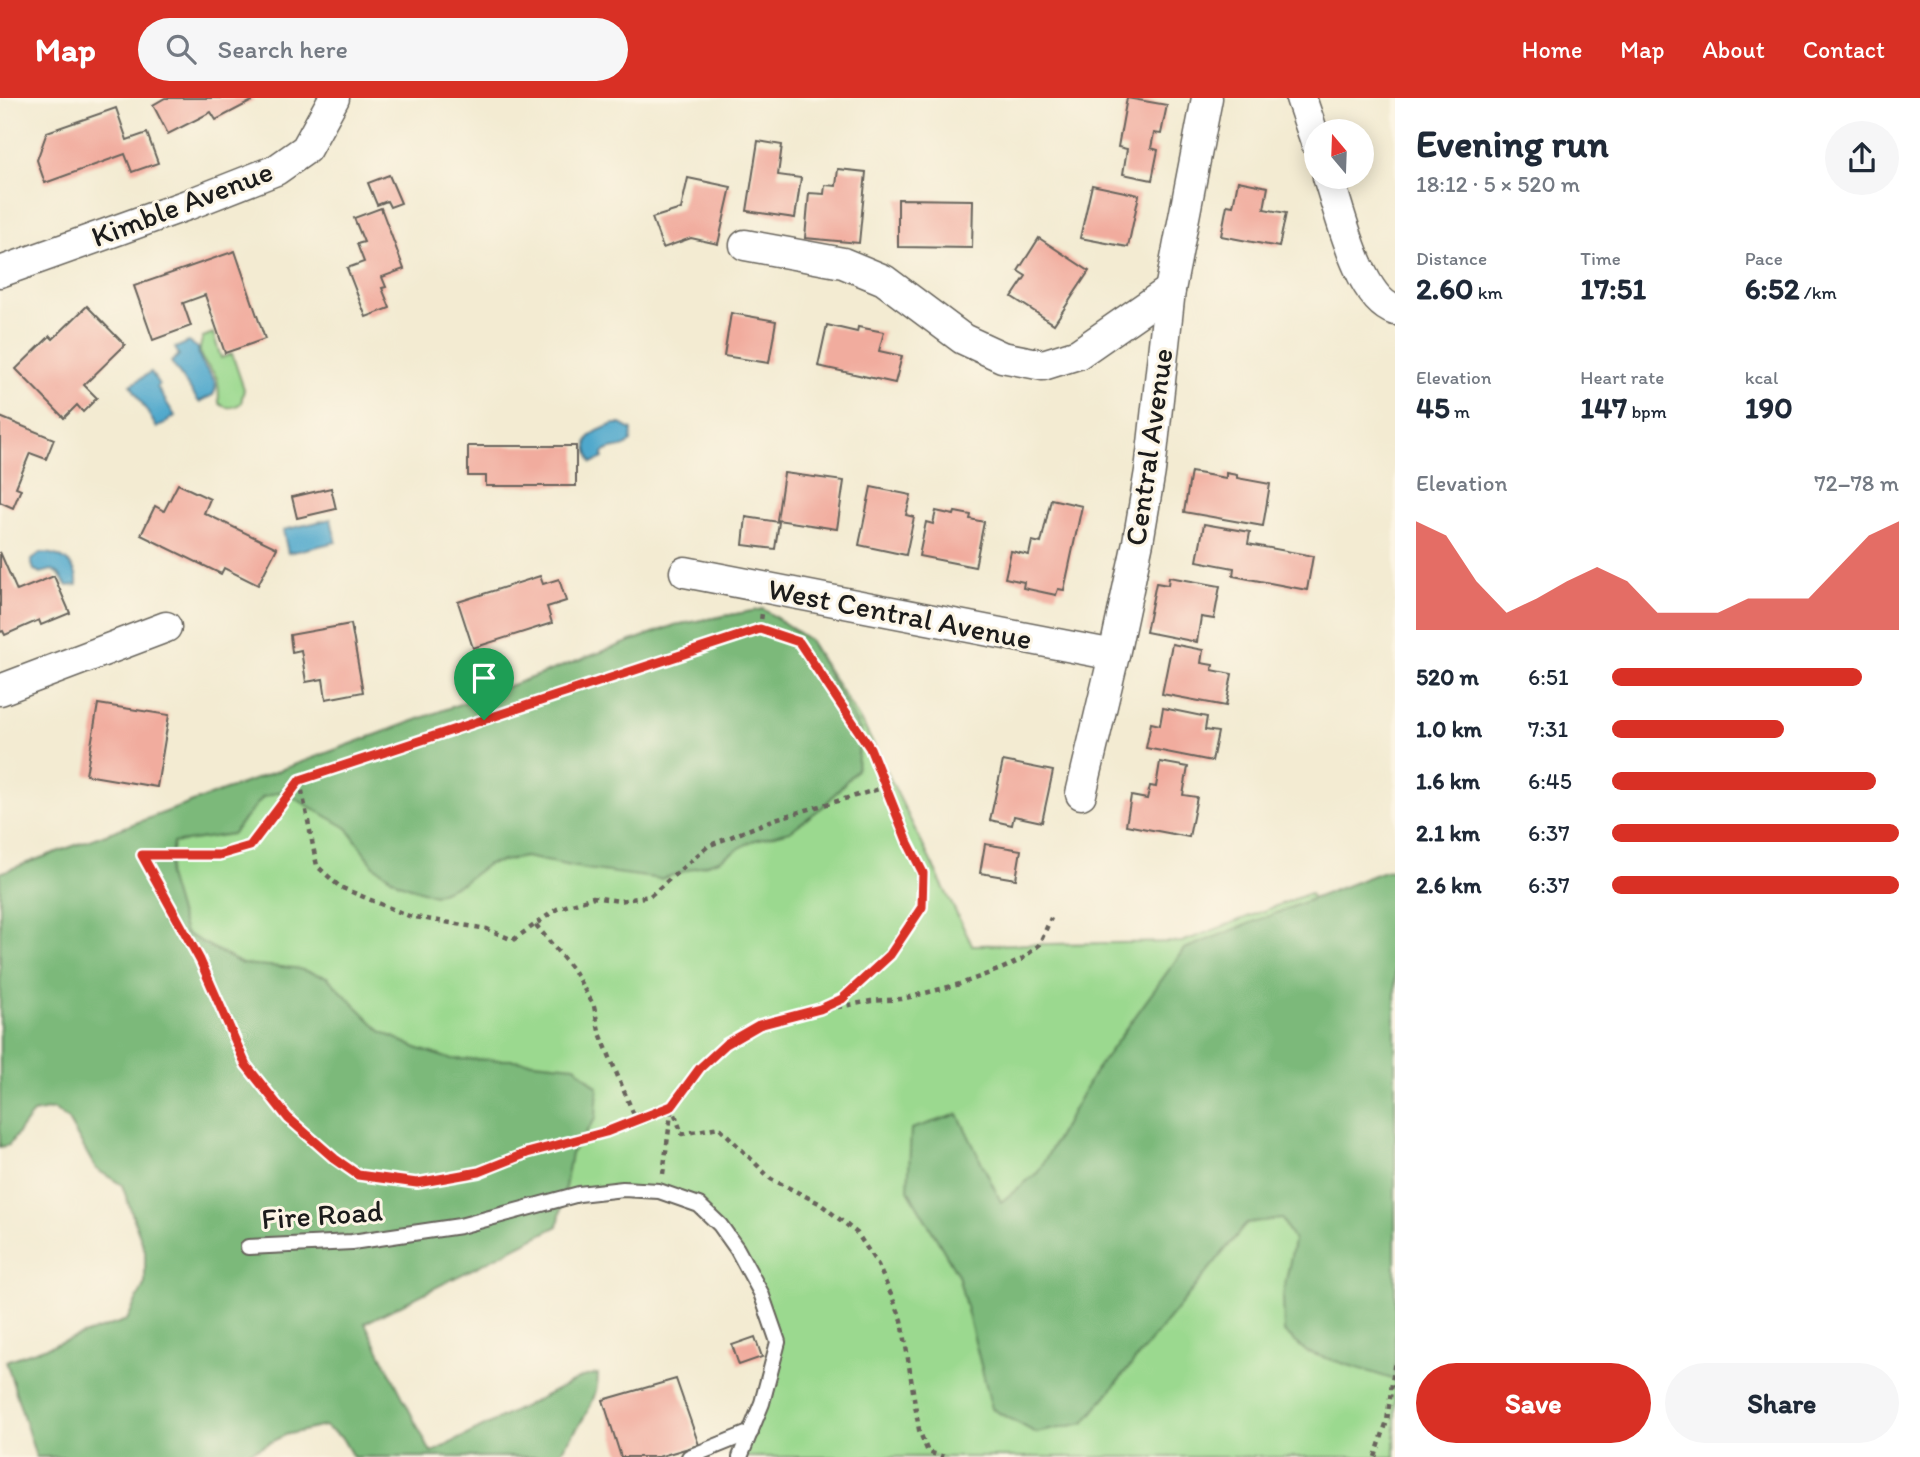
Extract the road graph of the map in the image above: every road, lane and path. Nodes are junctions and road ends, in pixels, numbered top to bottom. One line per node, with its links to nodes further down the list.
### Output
1 (334, 98): 7 (street, Kimble Avenue)
2 (1207, 98): 8 (street, Central Avenue)
3 (1301, 98): 4 (street)
4 (1308, 119)
5 (1332, 189): 9 (street)
6 (745, 245): 8 (street)
7 (0, 272)
8 (1170, 290): 12 (street, Central Avenue)
9 (1395, 310)
10 (685, 572): 12 (street, West Central Avenue)
11 (166, 628): 13 (street)
12 (1114, 655): 16 (street, Central Avenue)
13 (0, 690)
14 (300, 780): 15 (path); 18 (path); 21 (path)
15 (886, 787): 18 (path); 19 (path)
16 (1081, 794)
17 (1051, 918): 19 (path)
18 (536, 925): 21 (path)
19 (820, 1009): 20 (path)
20 (672, 1106): 21 (path); 22 (path); 28 (path)
21 (636, 1120)
22 (659, 1191): 23 (lane, Fire Road); 25 (lane, Fire Road)
23 (248, 1247)
24 (1395, 1360): 29 (path)
25 (751, 1432): 26 (lane); 27 (lane, Fire Road)
26 (689, 1457)
27 (740, 1457)
28 (944, 1457)
29 (1375, 1457)

